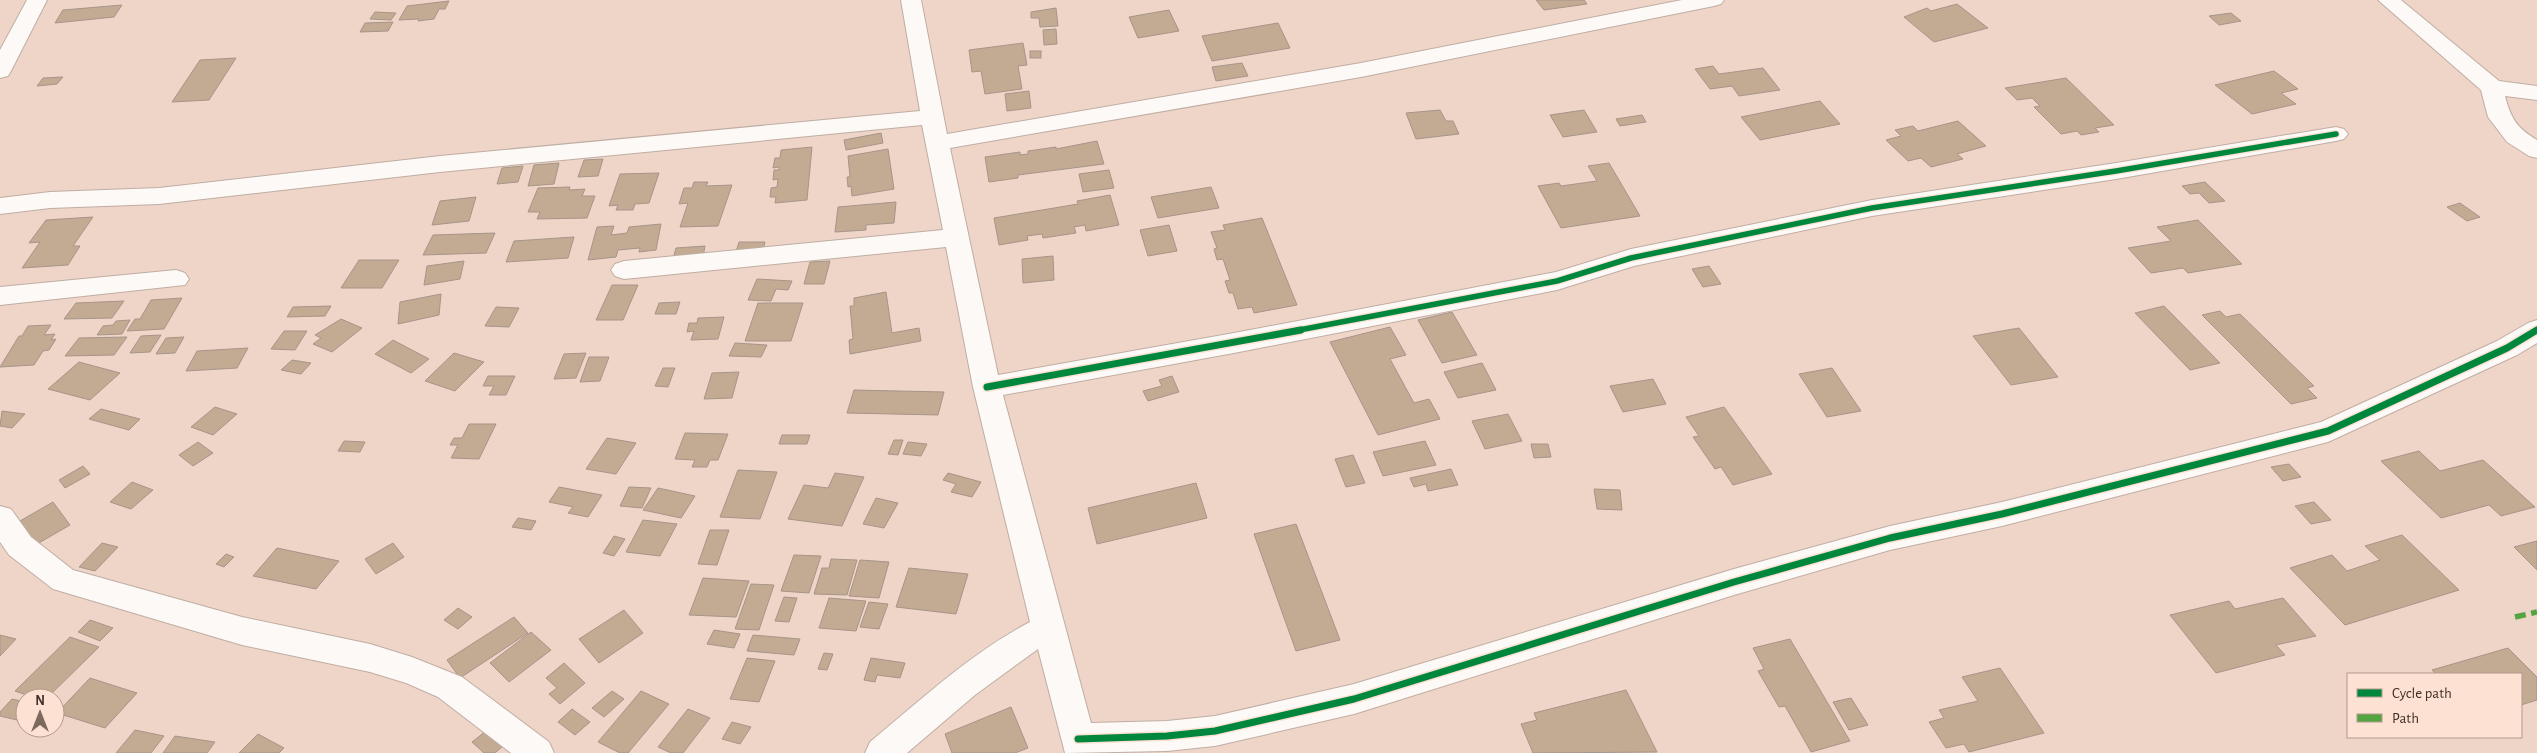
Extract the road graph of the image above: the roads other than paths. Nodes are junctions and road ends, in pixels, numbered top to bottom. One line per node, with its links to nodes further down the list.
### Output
1 (37, 0): 5 (street)
2 (912, 0): 8 (street)
3 (1714, 0): 10 (street)
4 (2388, 0): 6 (street)
5 (0, 71)
6 (2492, 87): 7 (street); 11 (street)
7 (2537, 93)
8 (932, 117): 10 (street); 12 (street)
9 (2336, 134): 18 (street)
10 (938, 143): 13 (street)
11 (2537, 151)
12 (0, 206)
13 (957, 237): 14 (street); 18 (street)
14 (624, 270)
15 (176, 279): 16 (street)
16 (0, 296)
17 (2537, 330): 21 (street)
18 (987, 387): 20 (street)
19 (0, 518): 22 (street)
20 (1048, 628): 21 (street); 23 (street)
21 (1080, 746)
22 (536, 753)
23 (882, 753)

